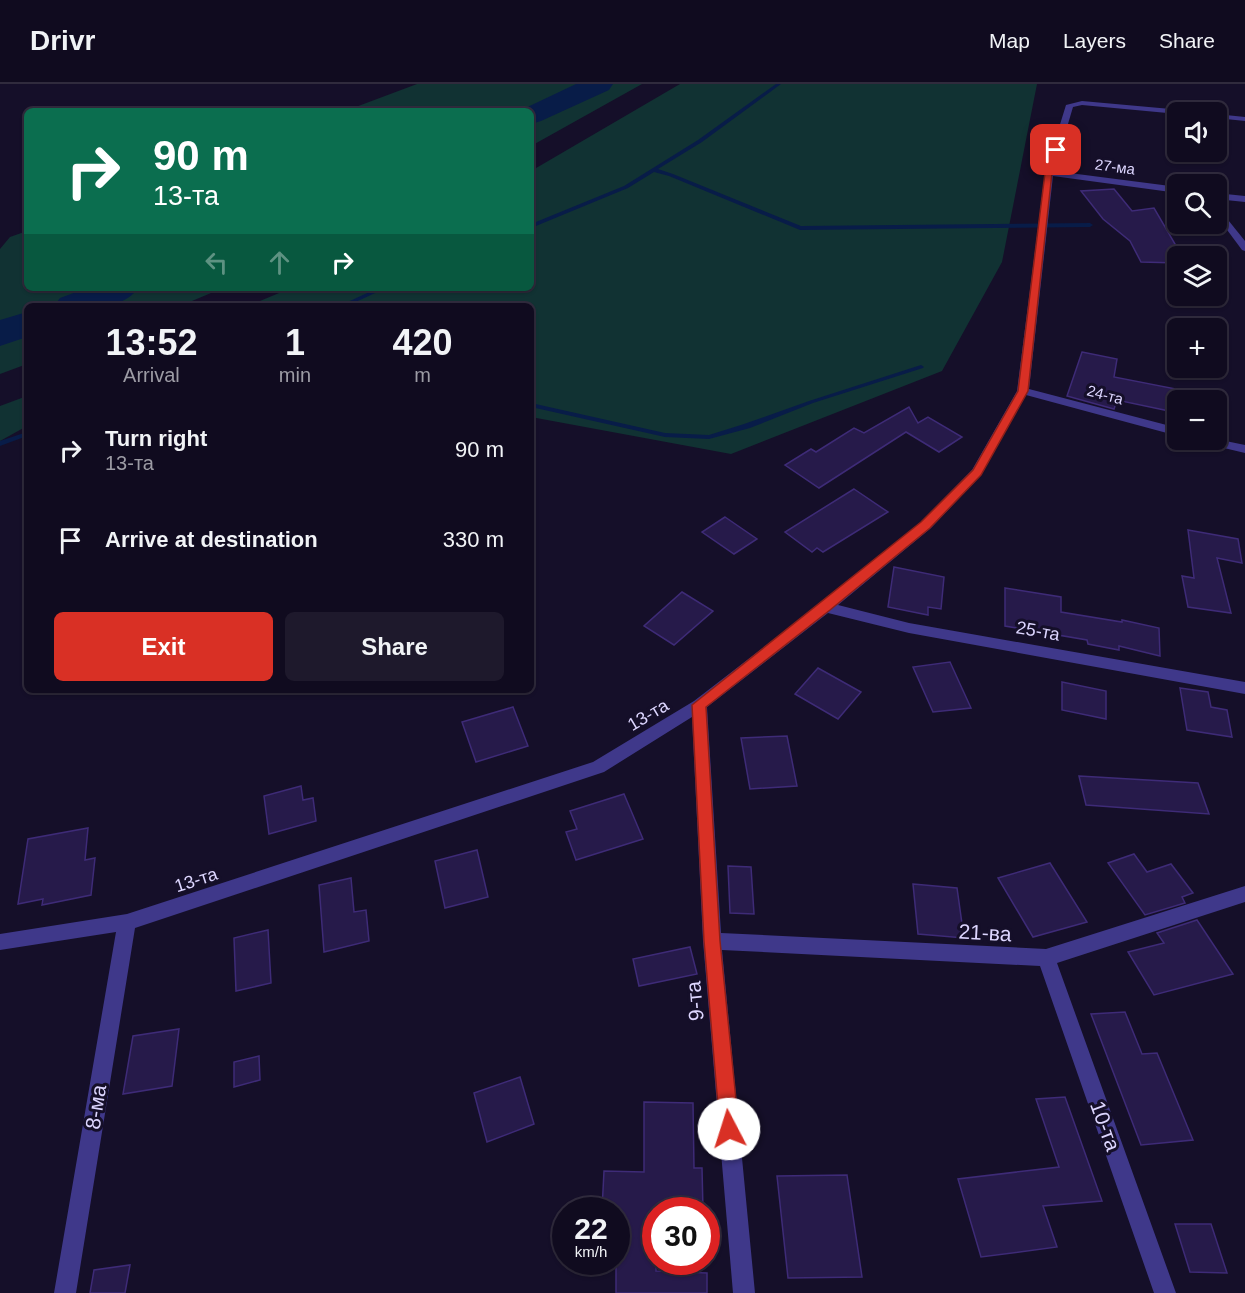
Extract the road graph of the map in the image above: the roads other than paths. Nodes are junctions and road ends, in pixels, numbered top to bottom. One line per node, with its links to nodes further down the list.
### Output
1 (1167, 111): 4 (street, 13-та)
2 (1227, 117): 3 (street)
3 (1245, 119)
4 (1048, 173): 5 (street, 27-ма); 10 (street, 13-та)
5 (1167, 189)
6 (1227, 197): 7 (street)
7 (1245, 199)
8 (1227, 223): 9 (street)
9 (1245, 248)
10 (1023, 391): 11 (street, 24-та); 14 (street, 13-та)
11 (1167, 429)
12 (1227, 445): 13 (street)
13 (1245, 449)
14 (826, 607): 15 (street, 25-та); 16 (street, 13-та)
15 (1245, 688)
16 (699, 705): 18 (street, 13-та); 19 (street, 9-та)
17 (1245, 894): 21 (street, 21-ва)
18 (127, 922): 20 (street, 13-та); 22 (street, 8-ма)
19 (712, 941): 21 (street, 21-ва); 23 (street, 9-та)
20 (0, 942)
21 (1046, 958): 24 (street, 10-та)
22 (65, 1293)
23 (744, 1293)
24 (1165, 1293)

